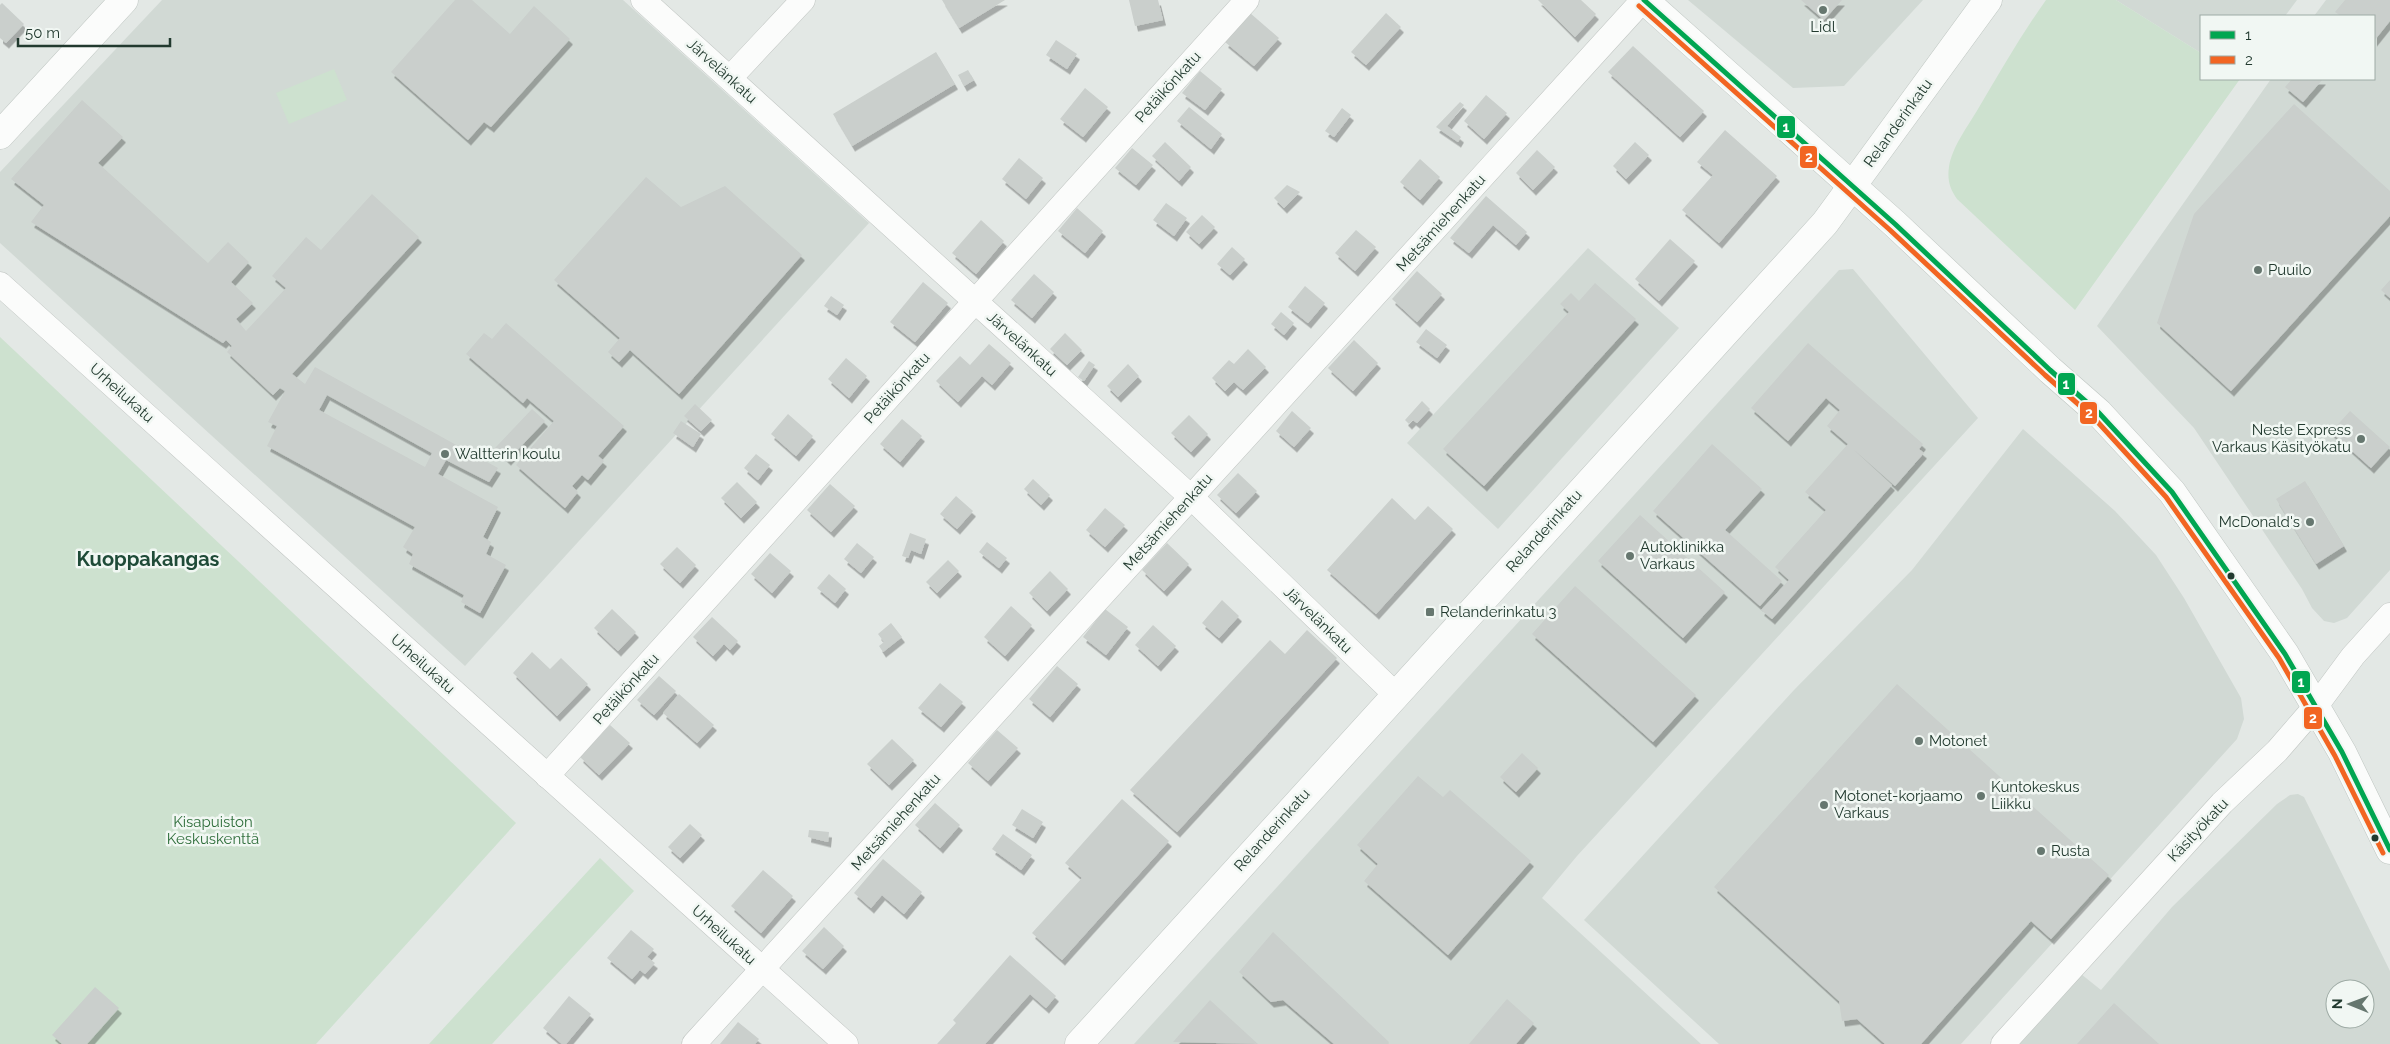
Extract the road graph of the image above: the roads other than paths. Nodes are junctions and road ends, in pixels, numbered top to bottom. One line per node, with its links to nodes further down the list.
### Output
1 (124, 0): 8 (main road)
2 (643, 0): 7 (street, Järvelänkatu)
3 (803, 0): 7 (street)
4 (1247, 0): 11 (street, Petäikönkatu)
5 (1643, 0): 9 (main road); 12 (street, Metsämiehenkatu)
6 (1988, 0): 9 (main road, Relanderinkatu)
7 (730, 78): 11 (street, Järvelänkatu)
8 (0, 136)
9 (1852, 185): 14 (main road, Relanderinkatu); 15 (main road)
10 (0, 284): 16 (street, Urheilukatu)
11 (974, 301): 12 (street, Järvelänkatu); 16 (street, Petäikönkatu)
12 (1191, 497): 14 (street, Järvelänkatu); 18 (street, Metsämiehenkatu)
13 (2390, 615): 15 (street, Käsityökatu)
14 (1395, 694): 21 (main road, Relanderinkatu)
15 (2316, 706): 17 (main road); 22 (street, Käsityökatu)
16 (547, 776): 18 (street, Urheilukatu)
17 (2390, 850)
18 (762, 969): 19 (street, Metsämiehenkatu); 20 (street, Urheilukatu)
19 (694, 1044)
20 (846, 1044)
21 (1079, 1044)
22 (2003, 1044)

